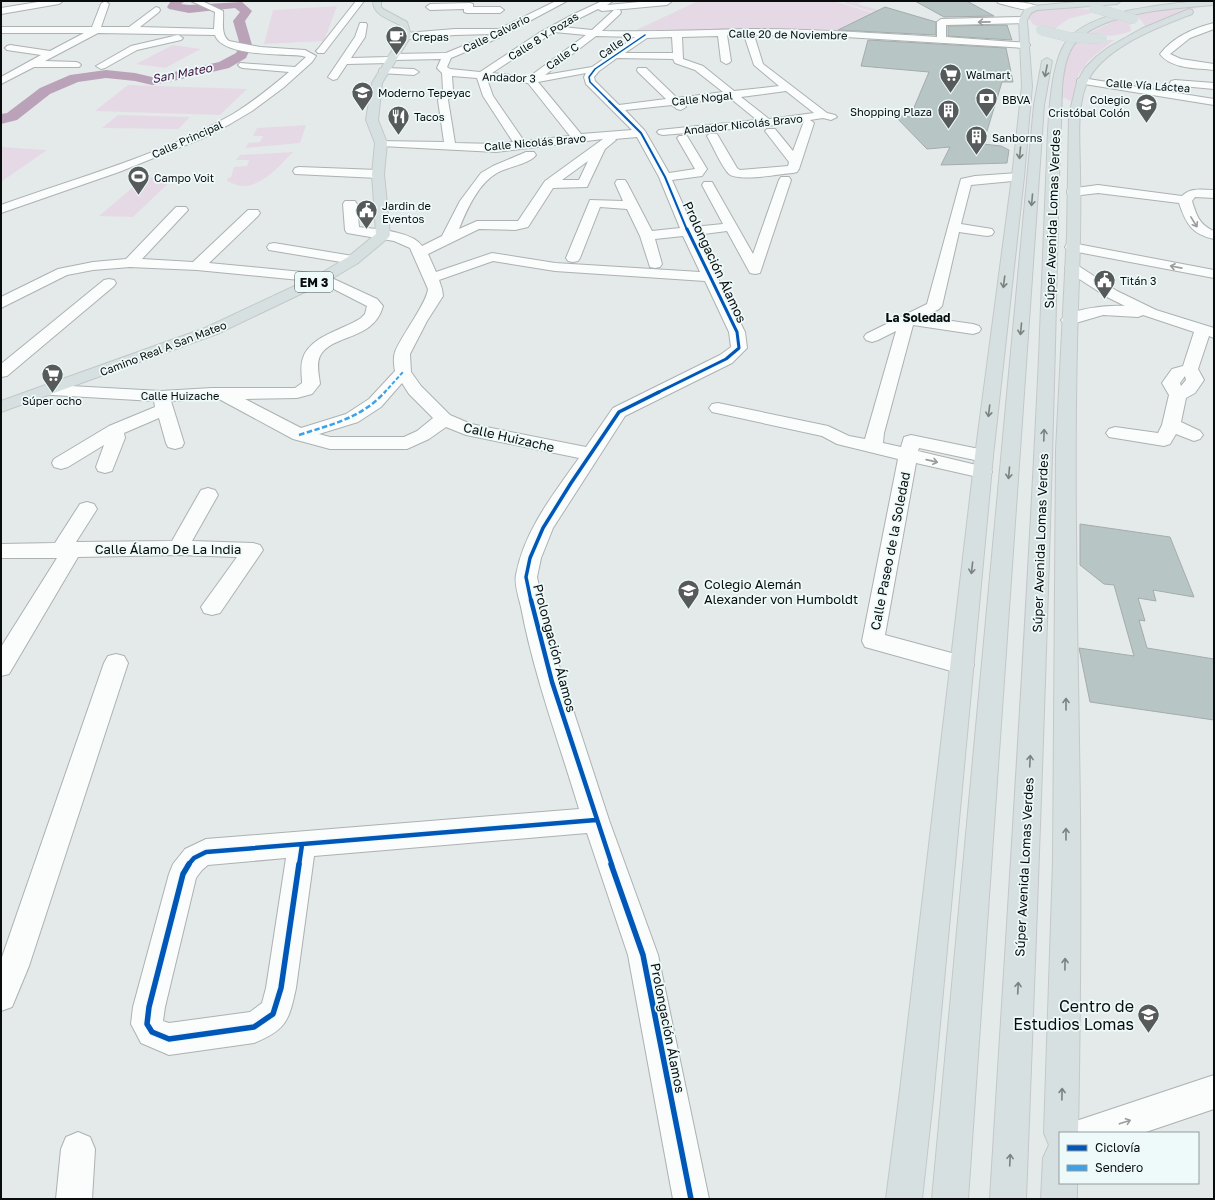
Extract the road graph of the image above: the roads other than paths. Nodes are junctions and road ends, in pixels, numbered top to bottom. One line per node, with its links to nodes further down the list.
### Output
1 (58, 1): 11 (street)
2 (195, 1): 39 (street)
3 (360, 1): 50 (street, Calle Principal)
4 (377, 1): 30 (main road)
5 (563, 1): 26 (street, Calle Calvario)
6 (609, 1): 19 (street, Calle 8 Y Pozas)
7 (1001, 1): 16 (street)
8 (1180, 1): 23 (main road, Súper Avenida Lomas Verdes)
9 (667, 2): 19 (street)
10 (1214, 2): 81 (main road, Súper Avenida Lomas Verdes)
11 (29, 4): 20 (street); 27 (street)
12 (105, 4): 34 (street)
13 (1061, 5): 16 (main road, Súper Avenida Lomas Verdes); 23 (main road, Súper Avenida Lomas Verdes); 23 (main road, bridge)
14 (1214, 7): 23 (main road, Súper Avenida Lomas Verdes)
15 (430, 8): 21 (street)
16 (1034, 9): 24 (main road)
17 (156, 10): 35 (street)
18 (500, 10): 21 (street)
19 (586, 10): 32 (street, Calle 8 Y Pozas)
20 (1, 11)
21 (467, 12): 26 (street); 31 (street)
22 (618, 12): 42 (street, Calle C)
23 (1135, 16): 24 (main road, bridge); 69 (main road, Súper Avenida Lomas Verdes); 81 (main road, Súper Avenida Lomas Verdes, one-way to 81)
24 (1023, 20): 47 (street, one-way to 47); 48 (main road, Súper Avenida Lomas Verdes)
25 (179, 22): 36 (street)
26 (527, 22): 37 (street, Calle Calvario)
27 (1, 24)
28 (363, 26): 55 (street)
29 (1214, 26): 41 (street)
30 (412, 28): 31 (street); 31 (street); 57 (main road)
31 (452, 28): 37 (street)
32 (552, 29): 42 (street, Calle 20 de Noviembre); 68 (street, Calle 8 Y Pozas)
33 (1, 30): 34 (street)
34 (96, 30): 35 (street); 51 (street)
35 (131, 30): 36 (street)
36 (161, 30): 38 (street)
37 (502, 31): 52 (street, Calle Calvario)
38 (192, 32): 39 (street); 60 (street)
39 (219, 32): 50 (street)
40 (748, 32): 43 (street, Calle 20 de Noviembre); 47 (street, Calle 20 de Noviembre); 77 (street)
41 (1196, 32): 46 (street); 62 (street)
42 (594, 33): 45 (street, Calle 20 de Noviembre); 71 (street, Calle C)
43 (722, 33): 44 (street, Calle 20 de Noviembre); 56 (street)
44 (677, 34): 45 (street, Calle 20 de Noviembre); 54 (street)
45 (645, 35): 53 (street, Calle D)
46 (1214, 35)
47 (942, 40): 48 (street, Calle 20 de Noviembre)
48 (1025, 45): 81 (main road, Súper Avenida Lomas Verdes)
49 (10, 48): 51 (street)
50 (316, 53): 64 (street, Calle Principal)
51 (51, 54): 58 (street)
52 (441, 54): 57 (street); 67 (street, Calle Calvario)
53 (614, 56): 54 (street); 63 (street, Calle D)
54 (677, 56): 79 (street)
55 (345, 61): 57 (street); 70 (street)
56 (726, 61)
57 (389, 62): 66 (street); 92 (main road)
58 (31, 64): 59 (street); 72 (street)
59 (76, 65)
60 (101, 66)
61 (244, 66): 64 (street)
62 (1214, 67)
63 (596, 69): 71 (street, Andador 3); 83 (street, Prolongación Álamos)
64 (297, 70): 113 (street, Calle Principal)
65 (642, 70): 80 (street)
66 (414, 72)
67 (447, 72): 68 (street, Andador 3); 95 (street)
68 (480, 76): 71 (street, Andador 3); 94 (street)
69 (1085, 76): 73 (street); 84 (main road, Súper Avenida Lomas Verdes)
70 (333, 77)
71 (530, 80): 90 (street)
72 (1, 81)
73 (1109, 82): 74 (street, Calle Vía Láctea); 78 (street, Calle Vía Láctea); 82 (street)
74 (1151, 82)
75 (1166, 83): 76 (street, Calle Vía Láctea)
76 (1214, 86)
77 (788, 88): 79 (street, Calle Nogal); 86 (street, Andador Nicolás Bravo)
78 (1214, 89)
79 (733, 94): 80 (street, Calle Nogal); 86 (street)
80 (674, 101): 83 (street, Calle Nogal); 88 (street)
81 (1037, 102): 84 (main road); 93 (main road, Súper Avenida Lomas Verdes); 103 (main road, Súper Avenida Lomas Verdes, one-way to 103); 175 (main road, Súper Avenida Lomas Verdes, one-way to 175)
82 (1214, 102)
83 (617, 108): 89 (street, Prolongación Álamos)
84 (1073, 118): 93 (main road); 107 (main road, Súper Avenida Lomas Verdes)
85 (808, 123): 99 (street)
86 (769, 127): 88 (street, Andador Nicolás Bravo); 99 (street)
87 (663, 132): 88 (street, Andador Nicolás Bravo)
88 (710, 132): 97 (street)
89 (641, 133): 90 (street, Calle Nicolás Bravo); 102 (street, Prolongación Álamos)
90 (578, 138): 94 (street, Calle Nicolás Bravo)
91 (683, 138): 98 (street)
92 (381, 143): 95 (street, Calle Nicolás Bravo); 101 (main road)
93 (1054, 143): 170 (main road, Súper Avenida Lomas Verdes, one-way to 93)
94 (521, 145): 95 (street, Calle Nicolás Bravo)
95 (450, 146)
96 (530, 155): 123 (street)
97 (722, 155): 98 (street); 99 (street)
98 (694, 157): 102 (street)
99 (795, 162)
100 (299, 171): 101 (street)
101 (378, 174): 120 (main road)
102 (665, 177): 118 (street, Prolongación Álamos)
103 (1018, 177): 117 (street); 165 (main road, Súper Avenida Lomas Verdes, one-way to 165)
104 (785, 180): 116 (street)
105 (621, 183): 112 (street)
106 (549, 184): 106 (street); 123 (street)
107 (1073, 185): 110 (street); 127 (main road, Súper Avenida Lomas Verdes)
108 (708, 186): 116 (street)
109 (1214, 194): 110 (street)
110 (1185, 200): 121 (street, one-way to 121)
111 (350, 204): 120 (street)
112 (632, 205): 122 (street); 126 (street)
113 (1, 209)
114 (181, 210): 129 (street)
115 (253, 213): 131 (street)
116 (730, 226): 118 (street)
117 (954, 227): 119 (street); 142 (street)
118 (688, 232): 122 (street); 133 (street, Prolongación Álamos)
119 (987, 232)
120 (383, 235): 125 (street); 128 (main road, Camino Real A San Mateo / EM 3)
121 (1214, 235)
122 (647, 236): 130 (street)
123 (448, 238): 125 (street)
124 (274, 247): 128 (street)
125 (420, 252): 135 (street)
126 (573, 258)
127 (1080, 258): 132 (street, one-way to 127); 137 (street); 138 (street); 143 (main road, Súper Avenida Lomas Verdes)
128 (354, 260): 134 (main road, Camino Real A San Mateo / EM 3)
129 (130, 263): 131 (street); 139 (street)
130 (655, 264)
131 (197, 266): 134 (street)
132 (1214, 274)
133 (710, 277): 135 (street); 163 (street, Prolongación Álamos)
134 (323, 278): 149 (main road, Camino Real A San Mateo / EM 3); 150 (street)
135 (431, 278): 148 (street)
136 (109, 283): 147 (street)
137 (1214, 284)
138 (1112, 294): 140 (street); 141 (street)
139 (1, 303)
140 (1105, 309): 141 (street); 143 (street)
141 (1151, 313): 145 (street)
142 (906, 319): 144 (street); 146 (street); 160 (street)
143 (1069, 320): 168 (main road, Súper Avenida Lomas Verdes)
144 (973, 329)
145 (1209, 331): 155 (street)
146 (872, 337)
147 (1, 372)
148 (403, 372): 154 (street, Calle Huizache); 159 (street)
149 (52, 390): 151 (street, Calle Huizache); 152 (main road, Camino Real A San Mateo / EM 3)
150 (223, 394): 151 (street, Calle Huizache); 159 (street, Calle Huizache)
151 (163, 403): 156 (street); 161 (street)
152 (1, 407)
153 (718, 408): 160 (street)
154 (444, 419): 159 (street, Calle Huizache); 163 (street, Calle Huizache)
155 (1171, 425): 157 (street); 158 (street)
156 (115, 430): 164 (street); 166 (street)
157 (1115, 433)
158 (1194, 435)
159 (299, 436)
160 (874, 440): 162 (street)
161 (175, 443)
162 (910, 448): 165 (street); 178 (street, Calle Paseo de la Soledad)
163 (590, 454): 180 (street, Prolongación Álamos)
164 (61, 463)
165 (983, 464): 171 (main road, Súper Avenida Lomas Verdes)
166 (106, 467)
167 (208, 495): 172 (street)
168 (1065, 507): 170 (main road); 184 (main road, Súper Avenida Lomas Verdes, one-way to 168)
169 (87, 509): 173 (street)
170 (1041, 526): 192 (main road, Súper Avenida Lomas Verdes, one-way to 170)
171 (976, 531): 175 (main road); 178 (main road, Súper Avenida Lomas Verdes, one-way to 178)
172 (178, 548): 173 (street, Calle Álamo De La India); 176 (street, Calle Álamo De La India)
173 (67, 550): 174 (street, Calle Álamo De La India); 179 (street)
174 (1, 551)
175 (1001, 580): 191 (main road, Súper Avenida Lomas Verdes)
176 (212, 607)
177 (116, 663): 182 (street)
178 (962, 665): 190 (main road, Súper Avenida Lomas Verdes)
179 (1, 666)
180 (596, 820): 181 (street); 189 (street, Prolongación Álamos)
181 (302, 845): 181 (street)
182 (1, 996)
183 (1214, 1092): 185 (street, one-way to 183)
184 (1061, 1132)
185 (1092, 1132)
186 (78, 1149): 188 (street)
187 (1059, 1184): 193 (main road)
188 (74, 1199)
189 (692, 1199)
190 (904, 1199)
191 (950, 1199)
192 (1008, 1199)
193 (1059, 1199)

